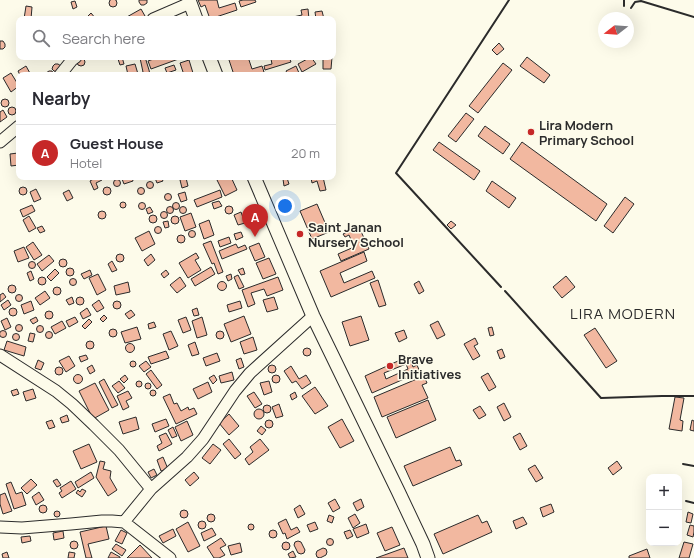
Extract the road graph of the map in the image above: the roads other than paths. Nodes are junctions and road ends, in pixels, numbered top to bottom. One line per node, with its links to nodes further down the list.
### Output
1 (190, 2): 2 (street); 3 (street)
2 (160, 16)
3 (195, 16)
4 (72, 60): 6 (street)
5 (210, 60): 7 (street)
6 (62, 72)
7 (215, 72)
8 (16, 129): 9 (street)
9 (0, 142)
10 (255, 180): 11 (street)
11 (313, 316): 13 (street); 17 (street)
12 (0, 355): 13 (street)
13 (150, 489): 14 (street)
14 (124, 522): 15 (street); 16 (street)
15 (0, 528)
16 (170, 558)
17 (428, 558)

